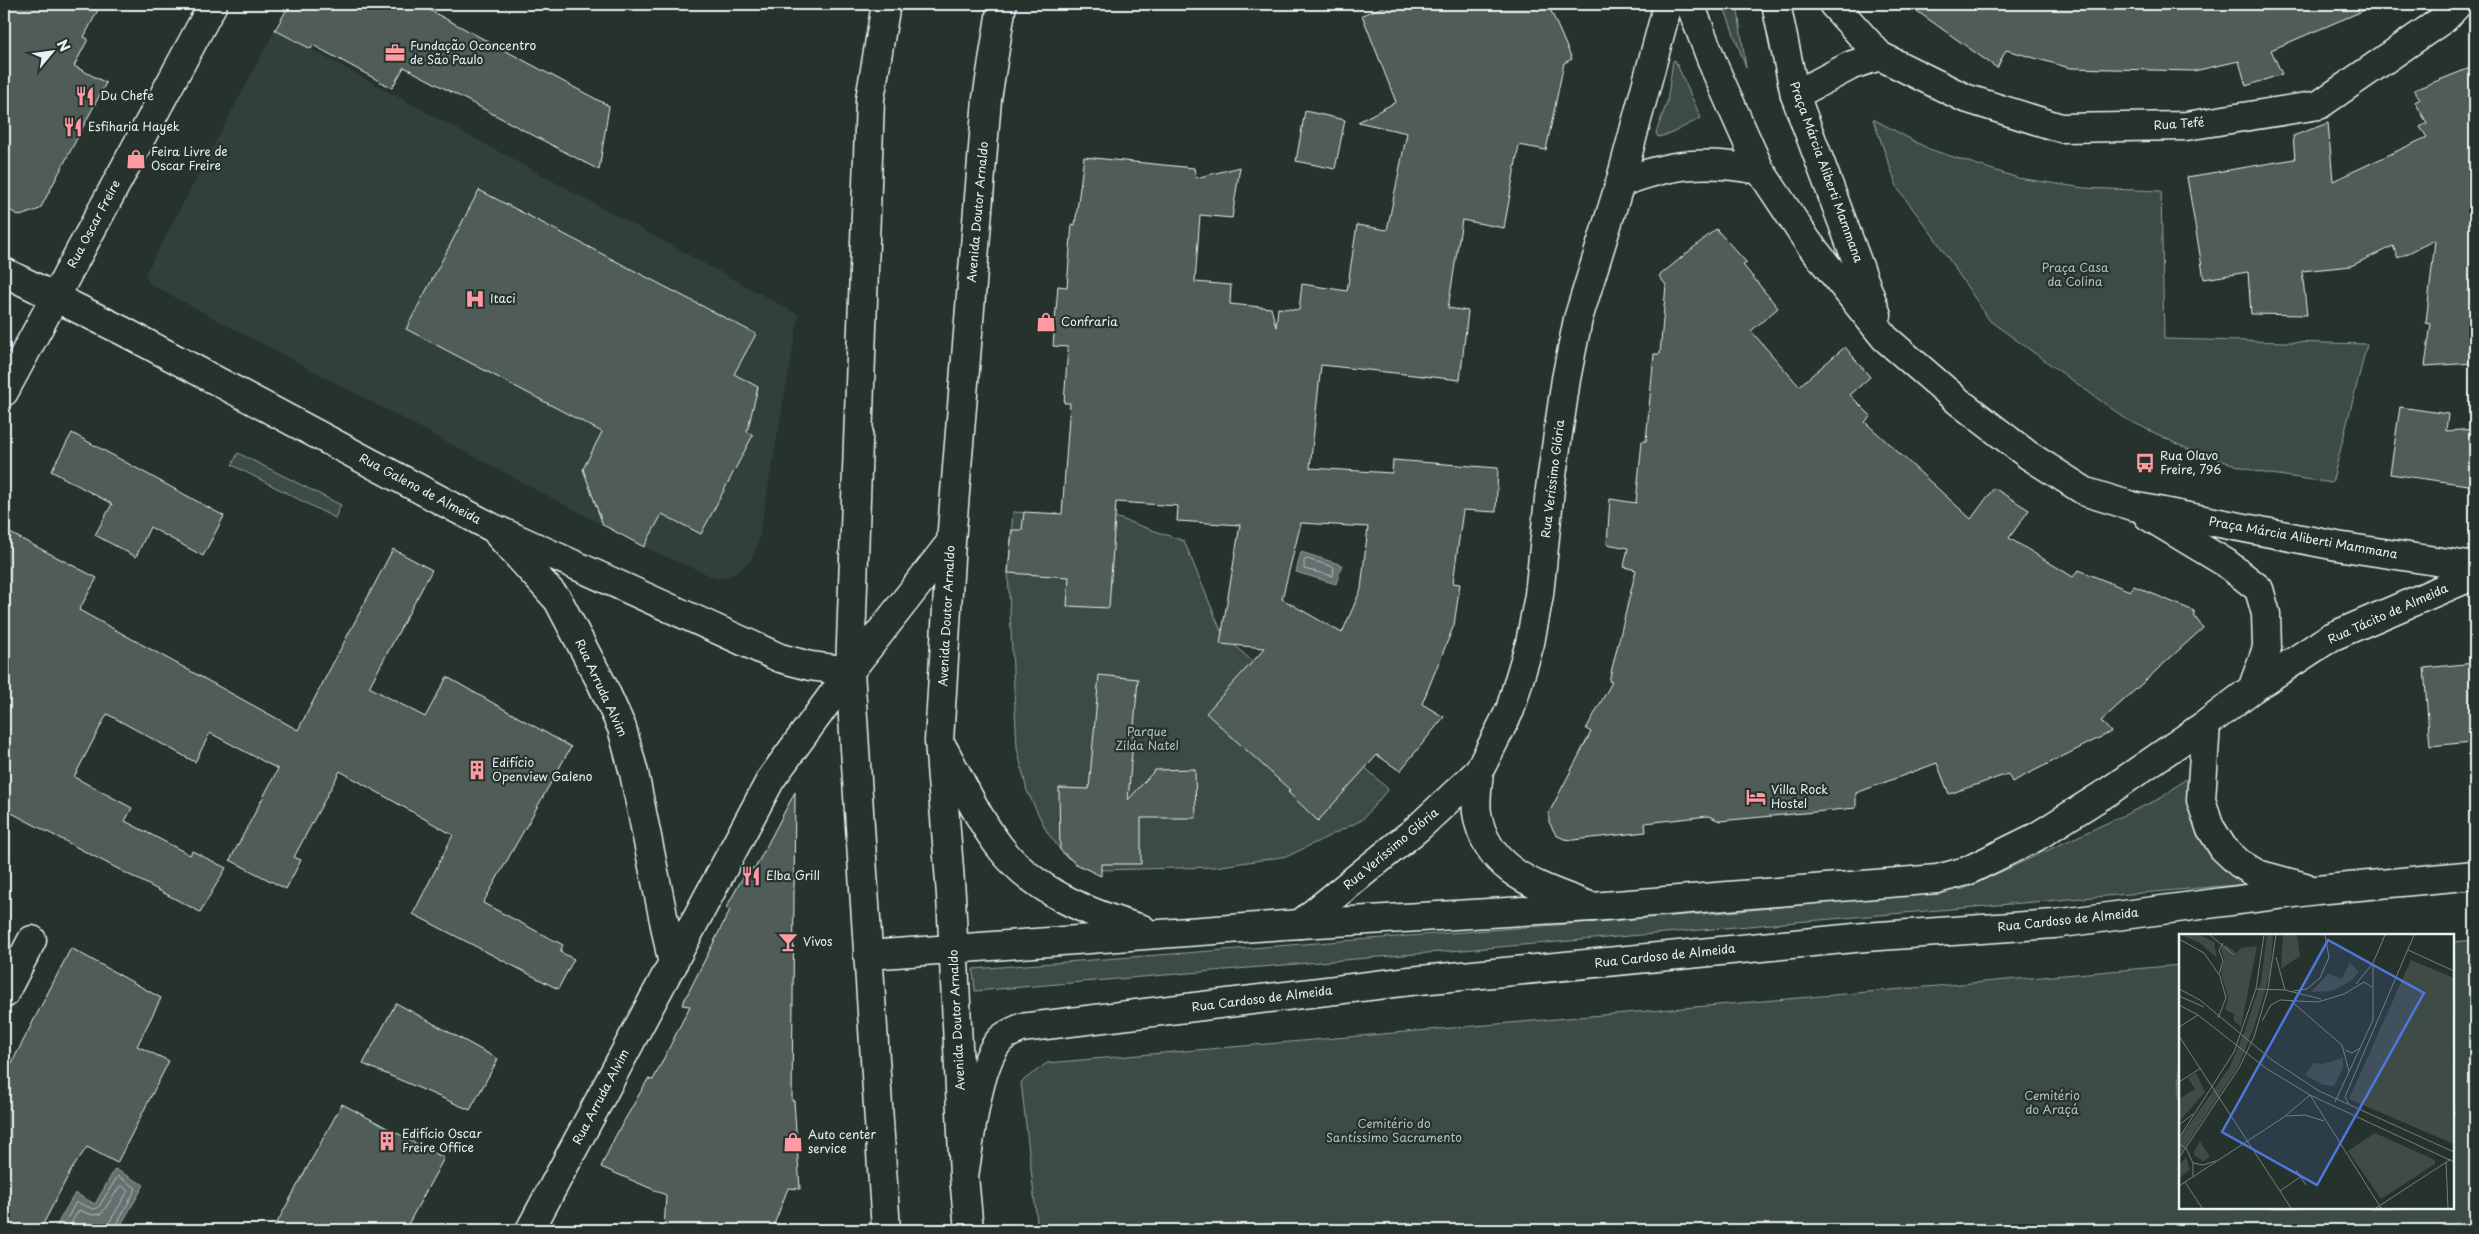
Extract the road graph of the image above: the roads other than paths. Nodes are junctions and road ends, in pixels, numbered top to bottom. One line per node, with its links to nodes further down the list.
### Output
1 (213, 4): 14 (main road, Rua Oscar Freire)
2 (886, 4): 22 (main road)
3 (1002, 4): 19 (main road, Avenida Doutor Arnaldo)
4 (1668, 4): 12 (main road, Rua Veríssimo Glória)
5 (1690, 4): 11 (main road, Praça Márcia Aliberti Mammana)
6 (1776, 4): 10 (main road, Praça Márcia Aliberti Mammana)
7 (1833, 4): 9 (main road, Rua Tefé)
8 (2458, 4): 9 (main road, Rua Tefé)
9 (1880, 56): 10 (main road)
10 (1795, 95): 15 (main road, Praça Márcia Aliberti Mammana)
11 (1760, 170): 12 (main road); 15 (main road, Praça Márcia Aliberti Mammana)
12 (1620, 183): 26 (main road, Rua Veríssimo Glória)
13 (4, 272): 14 (main road, Rua Galeno de Almeida)
14 (54, 298): 16 (main road, Rua Oscar Freire); 18 (main road, Rua Galeno de Almeida)
15 (1885, 338): 17 (main road, Praça Márcia Aliberti Mammana)
16 (4, 392)
17 (2132, 506): 20 (main road, Praça Márcia Aliberti Mammana); 23 (main road, Praça Márcia Aliberti Mammana)
18 (491, 527): 22 (main road, Rua Galeno de Almeida); 35 (main road, Rua Arruda Alvim)
19 (951, 542): 22 (main road, Rua Arruda Alvim); 25 (main road, Avenida Doutor Arnaldo)
20 (2475, 567)
21 (2475, 575): 23 (main road, Rua Tácito de Almeida)
22 (850, 672): 34 (main road); 35 (main road, Rua Arruda Alvim)
23 (2252, 689): 24 (main road)
24 (2206, 724): 28 (main road); 29 (main road)
25 (939, 742): 31 (main road); 33 (main road, Avenida Doutor Arnaldo)
26 (1479, 771): 29 (main road, Rua Veríssimo Glória); 30 (main road, Rua Veríssimo Glória)
27 (2475, 875): 28 (main road, Rua Cardoso de Almeida)
28 (2317, 890): 37 (main road, Rua Cardoso de Almeida)
29 (1592, 908): 30 (main road)
30 (1300, 924): 31 (main road)
31 (1161, 934): 33 (main road)
32 (32, 940): 36 (main road)
33 (954, 949): 34 (main road); 37 (main road, Avenida Doutor Arnaldo)
34 (868, 955): 39 (main road)
35 (673, 965): 38 (main road, Rua Arruda Alvim)
36 (4, 994)
37 (964, 1176): 40 (main road, Avenida Doutor Arnaldo)
38 (530, 1230)
39 (886, 1230)
40 (969, 1230)

